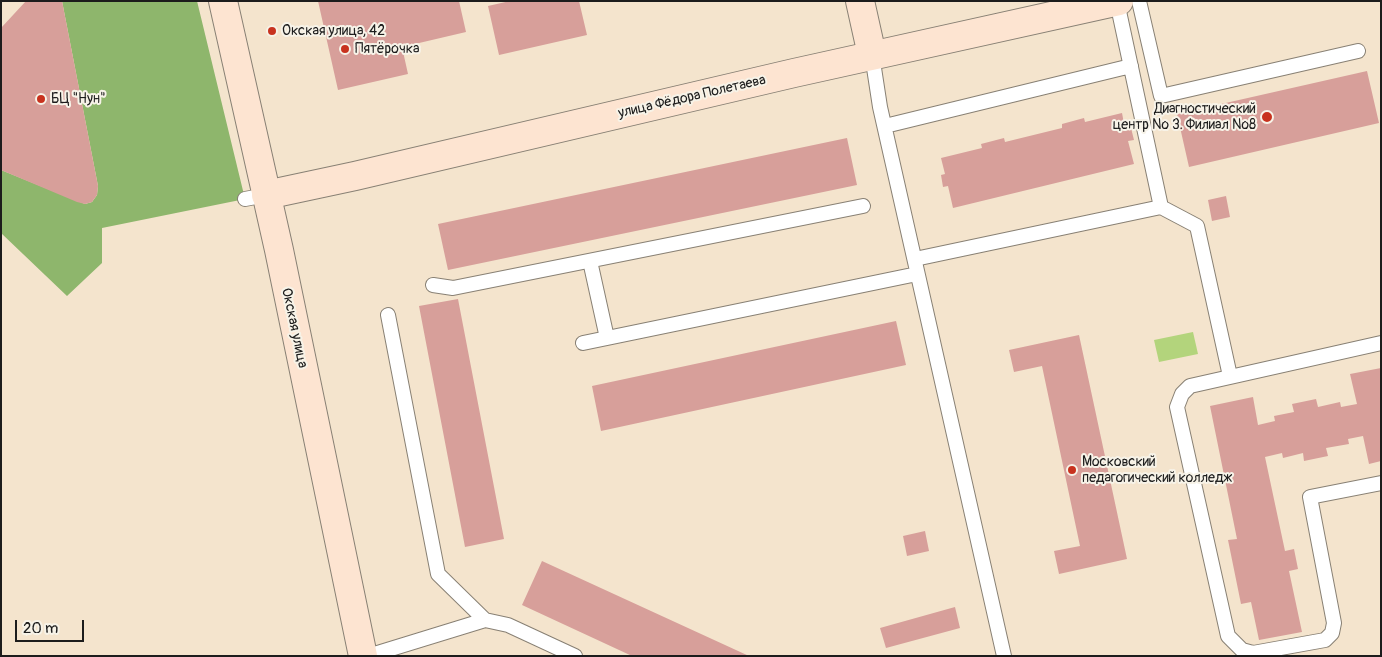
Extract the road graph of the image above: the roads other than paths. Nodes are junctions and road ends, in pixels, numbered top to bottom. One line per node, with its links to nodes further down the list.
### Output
1 (223, 1): 9 (main road, Окская улица)
2 (860, 1): 6 (main road)
3 (1118, 1): 6 (main road, улица Фёдора Полетаева); 7 (lane)
4 (1139, 1): 5 (lane)
5 (1358, 51)
6 (872, 56): 8 (lane); 9 (main road, улица Фёдора Полетаева)
7 (1131, 66): 8 (lane); 11 (lane)
8 (885, 126): 12 (lane)
9 (256, 197): 23 (main road, Окская улица)
10 (863, 206): 13 (lane)
11 (1161, 208): 12 (lane); 20 (lane)
12 (915, 260): 14 (lane)
13 (590, 261): 15 (lane); 17 (lane)
14 (918, 274): 17 (lane); 26 (lane)
15 (433, 285)
16 (388, 315): 22 (lane)
17 (607, 338): 19 (lane)
18 (1381, 342): 20 (lane)
19 (583, 343)
20 (1230, 376): 21 (lane)
21 (1381, 483)
22 (485, 620): 24 (lane); 25 (lane)
23 (364, 656)
24 (368, 656)
25 (575, 656)
26 (1004, 656)

